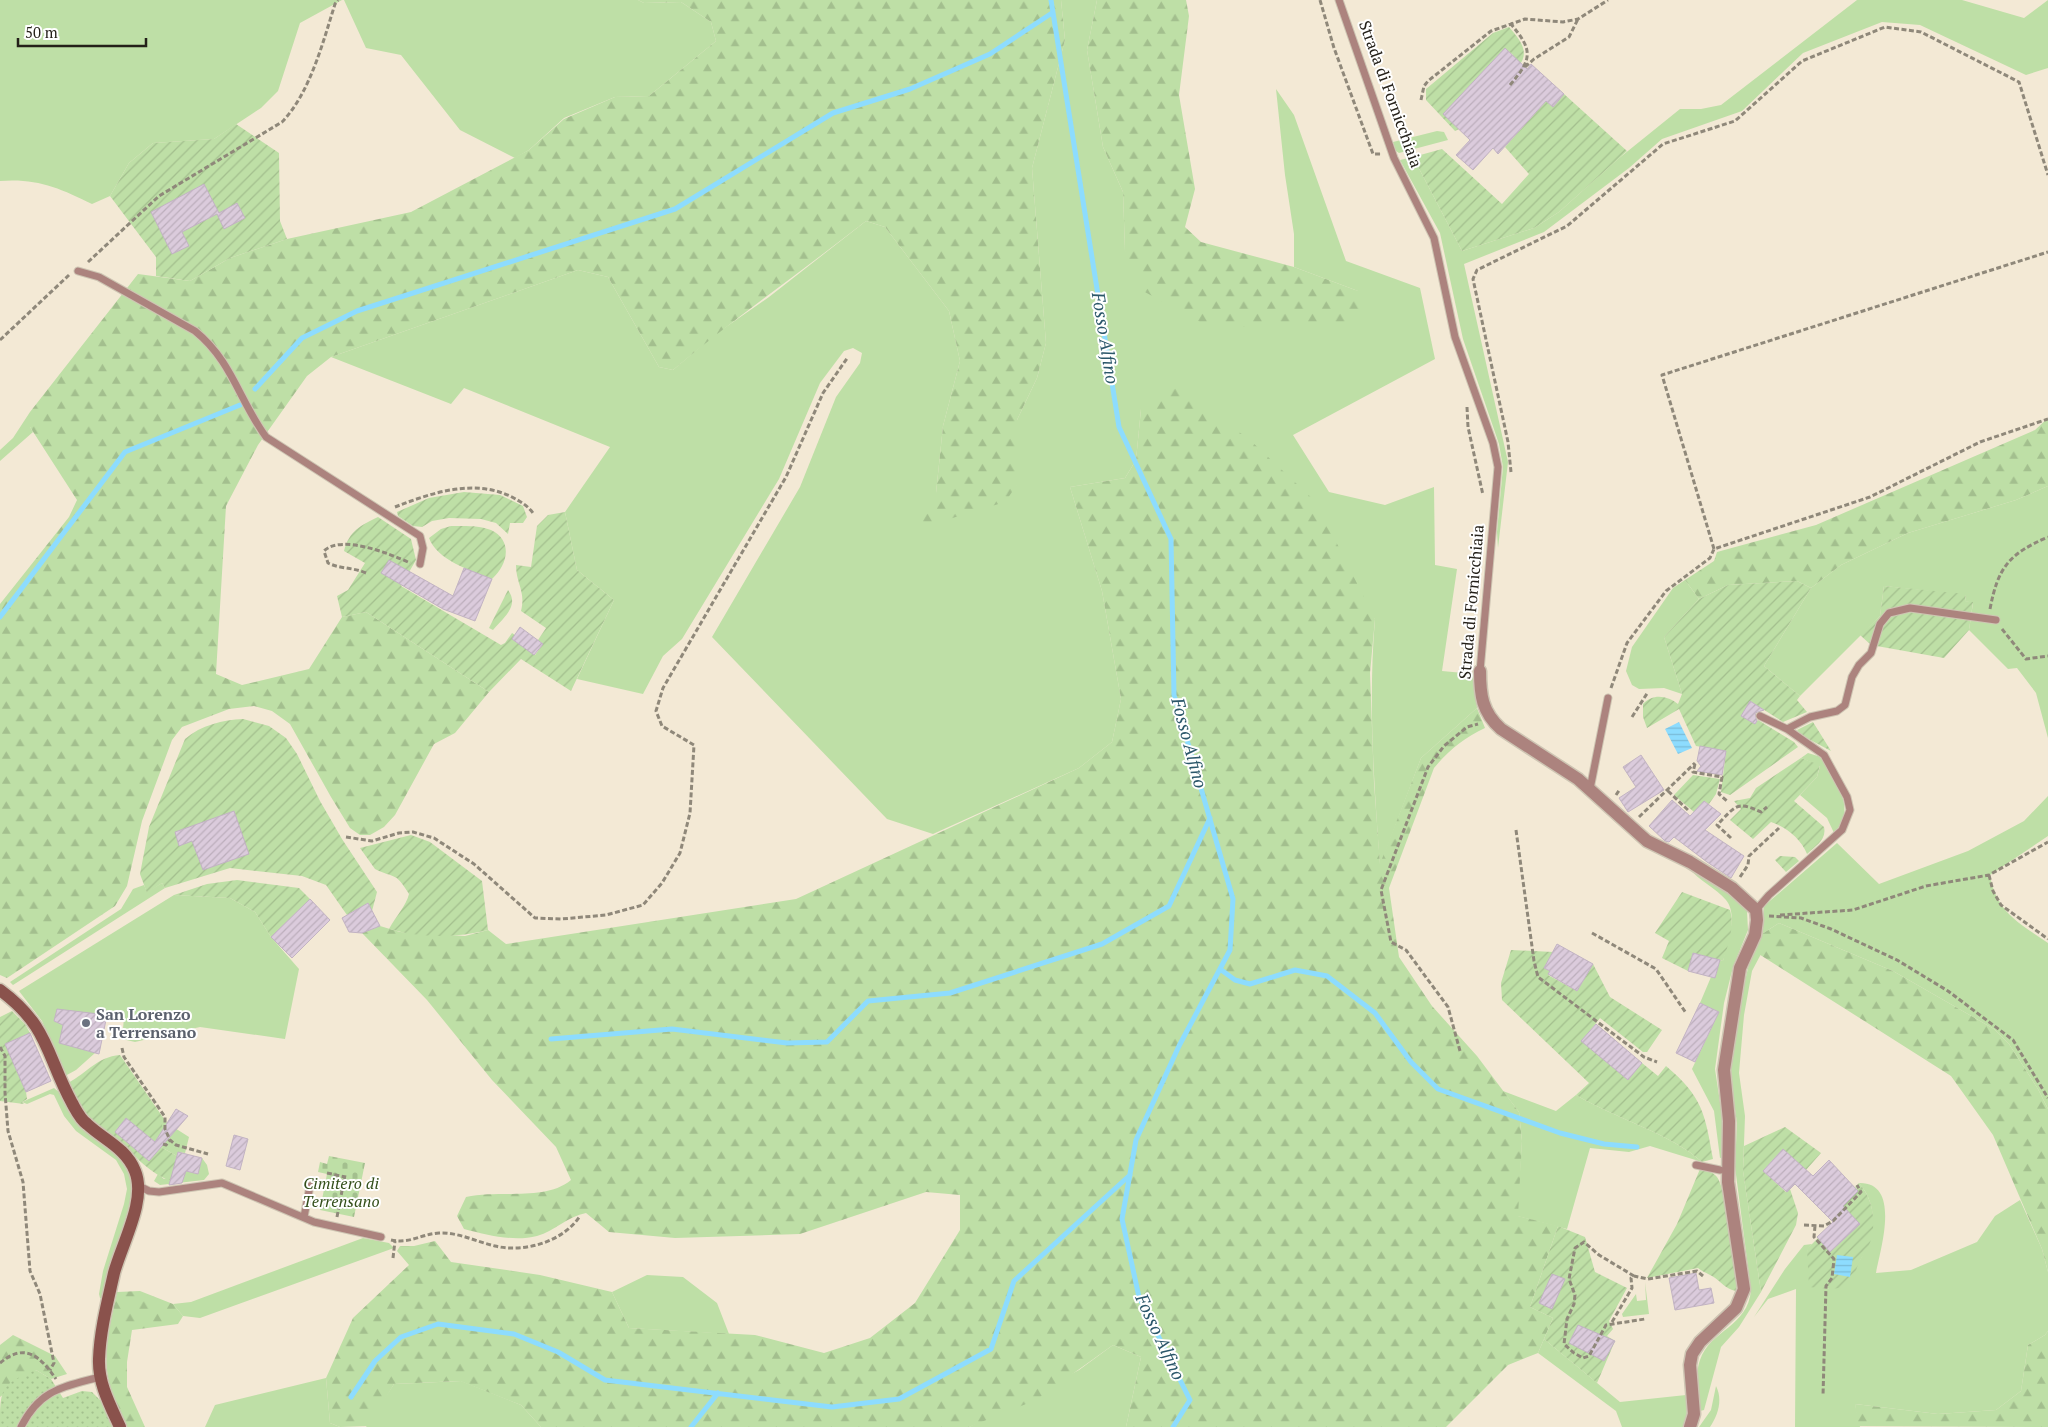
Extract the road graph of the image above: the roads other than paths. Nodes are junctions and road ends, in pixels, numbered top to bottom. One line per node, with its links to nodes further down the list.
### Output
1 (1339, 0): 5 (lane, Strada di Fornicchiaia)
2 (78, 271): 3 (lane)
3 (420, 564)
4 (1996, 620): 8 (lane)
5 (1480, 671): 9 (street, Strada di Fornicchiaia)
6 (1608, 698): 9 (lane)
7 (1760, 716): 8 (lane)
8 (1787, 729): 10 (lane)
9 (1590, 789): 10 (street)
10 (1761, 913): 21 (street)
11 (0, 990): 14 (street)
12 (1696, 1165): 13 (lane)
13 (1720, 1170)
14 (139, 1186): 16 (lane); 18 (street)
15 (310, 1186): 16 (lane)
16 (304, 1217): 17 (lane)
17 (381, 1237)
18 (100, 1377): 19 (lane); 20 (street)
19 (21, 1427)
20 (120, 1427)
21 (1690, 1427)

